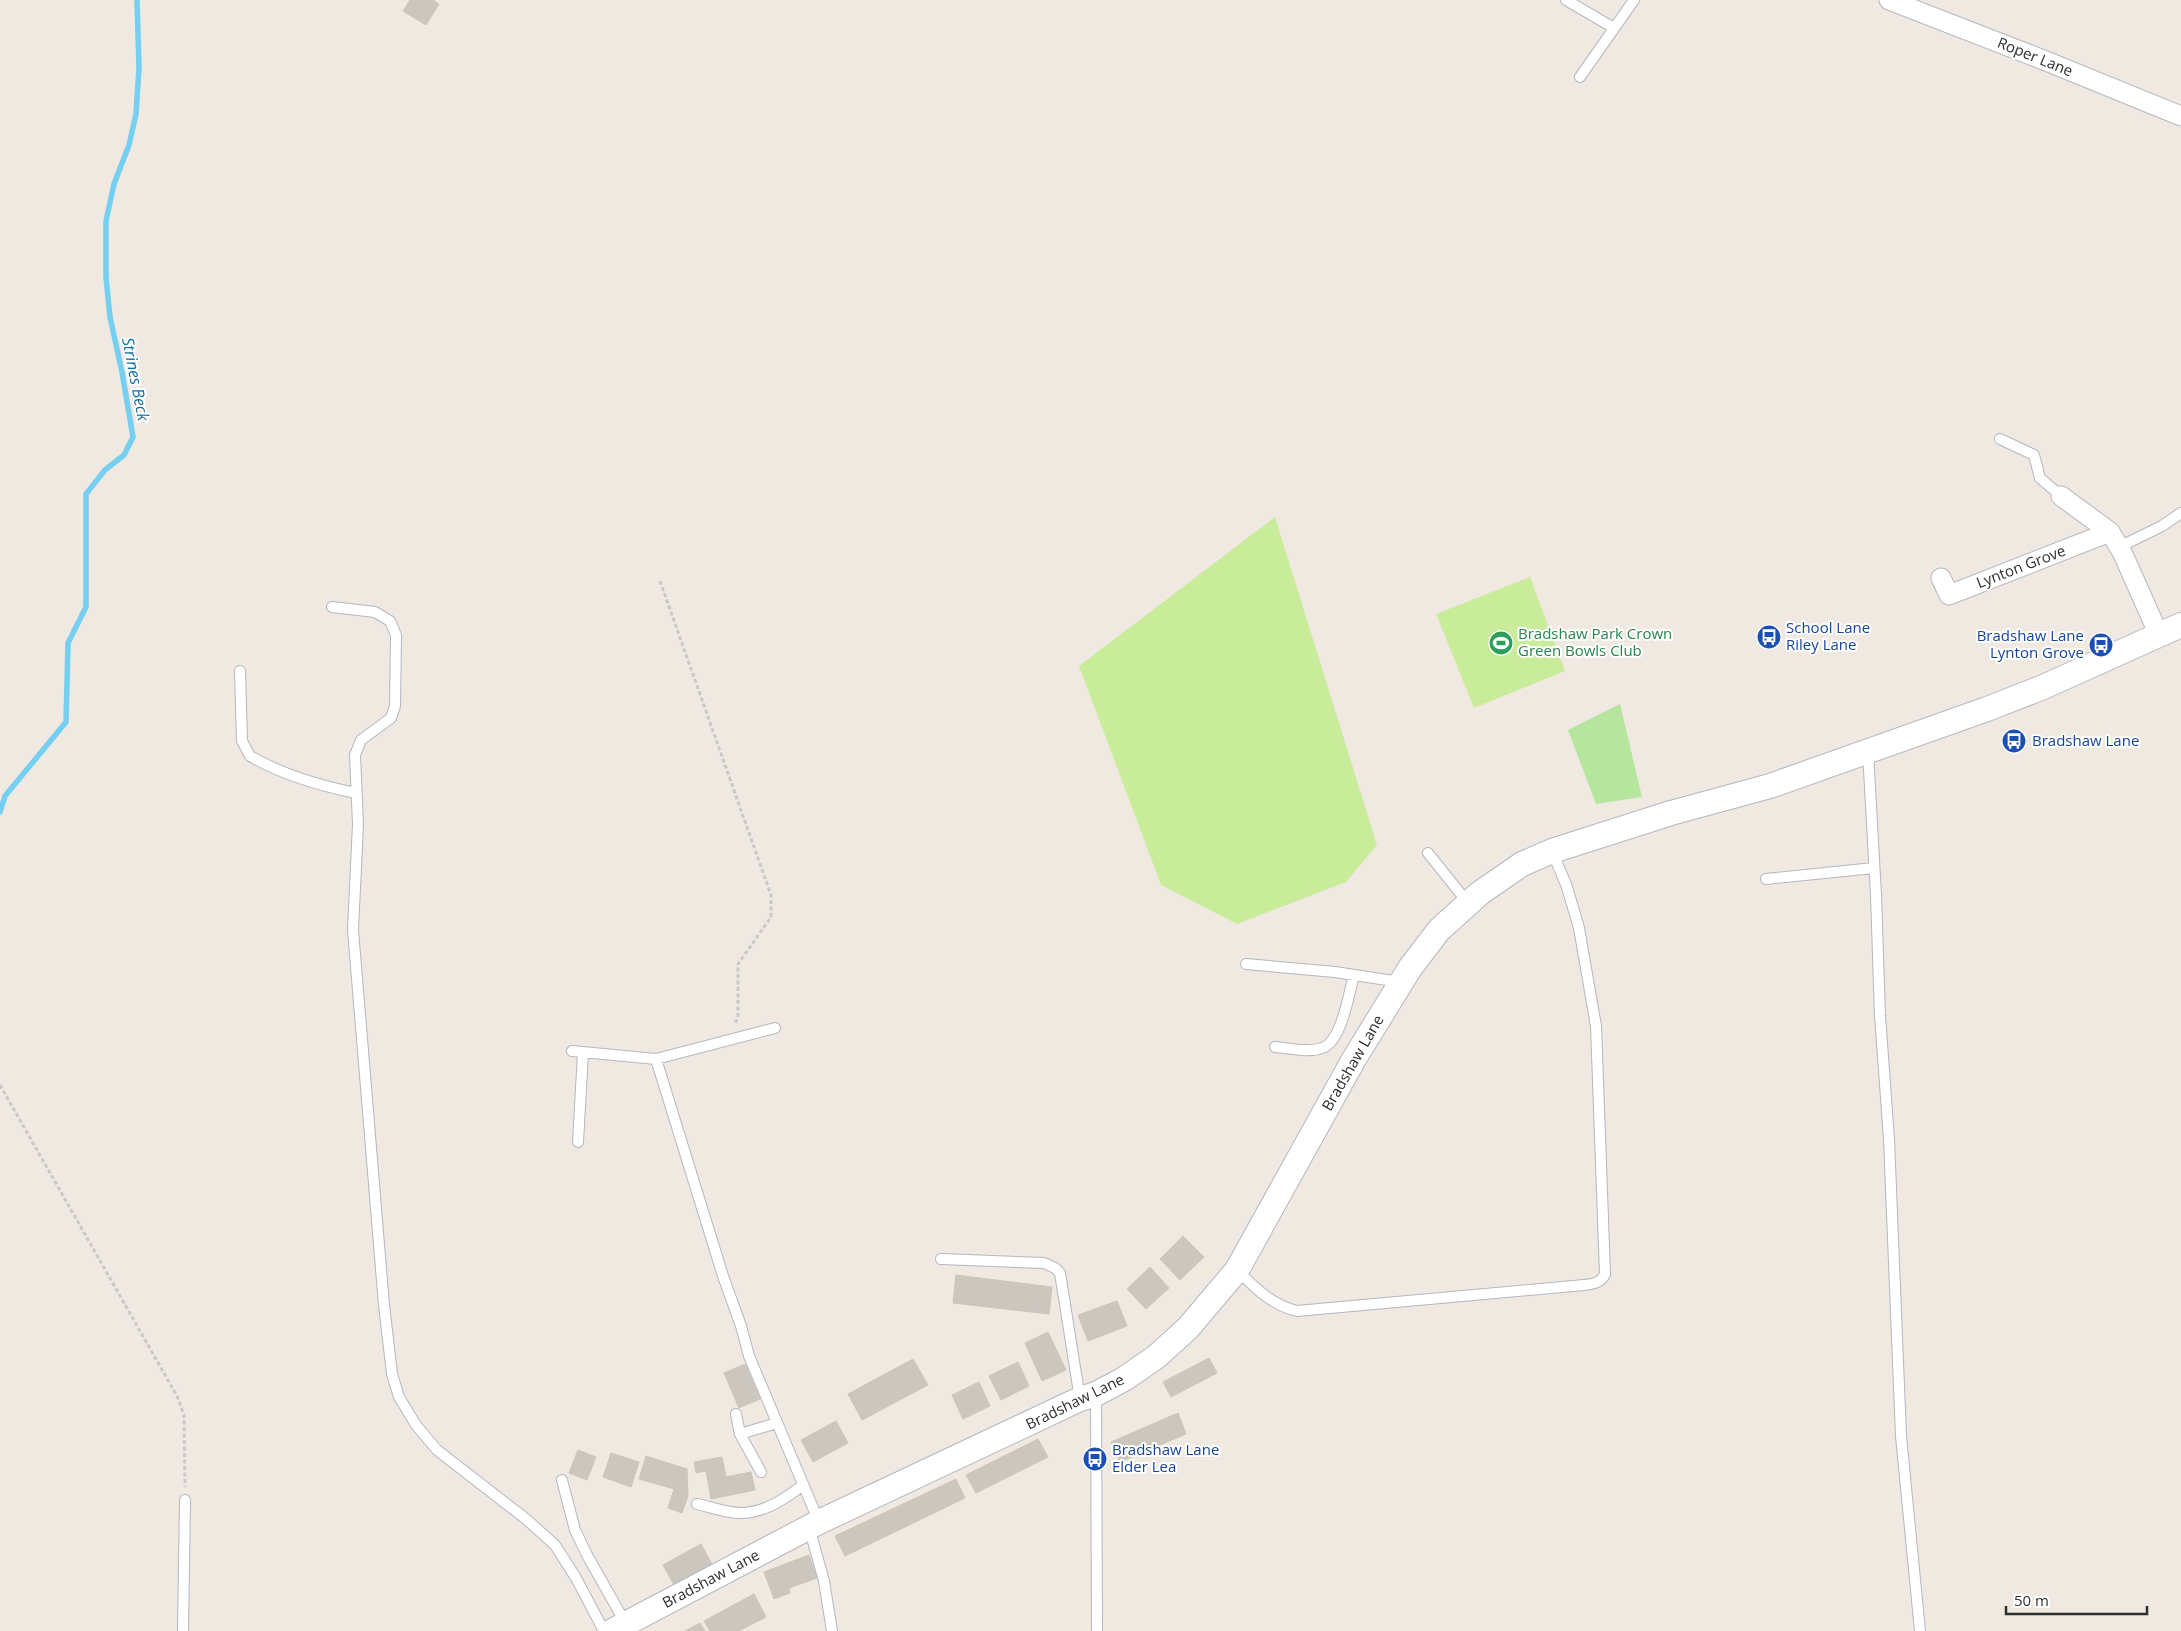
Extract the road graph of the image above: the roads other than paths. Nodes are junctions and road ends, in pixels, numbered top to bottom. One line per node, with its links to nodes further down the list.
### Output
1 (1566, 0): 4 (lane)
2 (1634, 0): 4 (lane)
3 (1889, 0): 6 (street, Roper Lane)
4 (1614, 28): 5 (lane)
5 (1580, 77)
6 (2181, 116)
7 (2000, 439): 8 (lane)
8 (2062, 496): 10 (street)
9 (2181, 513): 10 (lane)
10 (2115, 540): 11 (street, Lynton Grove); 14 (street)
11 (1941, 578)
12 (332, 607): 17 (lane)
13 (2181, 625): 14 (street, Bradshaw Lane)
14 (2159, 635): 16 (street, Bradshaw Lane)
15 (240, 671): 17 (lane)
16 (1868, 752): 18 (street, Bradshaw Lane); 20 (lane)
17 (356, 793): 46 (lane)
18 (1552, 851): 22 (street, Bradshaw Lane); 33 (lane)
19 (1428, 853): 22 (lane)
20 (1874, 868): 21 (lane); 49 (lane)
21 (1766, 879)
22 (1468, 903): 25 (street, Bradshaw Lane)
23 (1246, 964): 24 (lane)
24 (1354, 974): 25 (lane); 27 (lane)
25 (1401, 982): 33 (street, Bradshaw Lane)
26 (775, 1028): 30 (lane)
27 (1276, 1047)
28 (572, 1051): 29 (lane)
29 (583, 1053): 30 (lane); 31 (lane)
30 (656, 1059): 36 (lane)
31 (578, 1142)
32 (941, 1259): 34 (lane)
33 (1236, 1270): 34 (street, Bradshaw Lane)
34 (1088, 1397): 43 (street, Bradshaw Lane); 48 (lane)
35 (736, 1414): 37 (lane)
36 (777, 1423): 37 (lane); 40 (lane)
37 (740, 1434): 38 (lane)
38 (761, 1472)
39 (562, 1480): 44 (lane)
40 (803, 1485): 42 (lane); 43 (lane)
41 (185, 1500): 45 (lane)
42 (697, 1504)
43 (814, 1525): 44 (street, Bradshaw Lane); 47 (lane)
44 (619, 1627)
45 (183, 1631)
46 (604, 1631)
47 (832, 1631)
48 (1097, 1631)
49 (1920, 1631)

